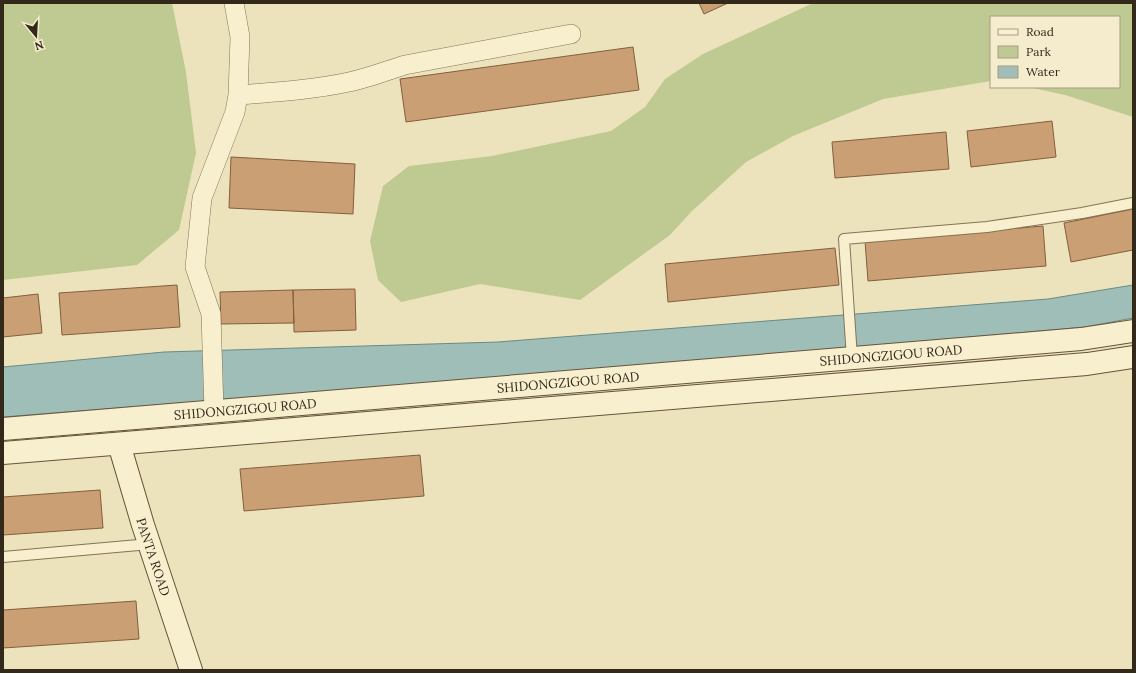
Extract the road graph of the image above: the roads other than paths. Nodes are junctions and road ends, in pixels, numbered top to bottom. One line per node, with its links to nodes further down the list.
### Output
1 (234, 3): 3 (street)
2 (571, 34): 3 (street)
3 (238, 95): 8 (street)
4 (1133, 203): 6 (lane)
5 (1133, 331): 6 (main road, SHIDONGZIGOU ROAD)
6 (851, 353): 8 (main road, SHIDONGZIGOU ROAD)
7 (1133, 357): 10 (main road, SHIDONGZIGOU ROAD)
8 (214, 407): 9 (main road, SHIDONGZIGOU ROAD)
9 (3, 428)
10 (119, 444): 11 (main road, SHIDONGZIGOU ROAD); 12 (main road, PANTA ROAD)
11 (3, 453)
12 (150, 544): 13 (lane); 14 (main road, PANTA ROAD)
13 (3, 557)
14 (191, 670)

